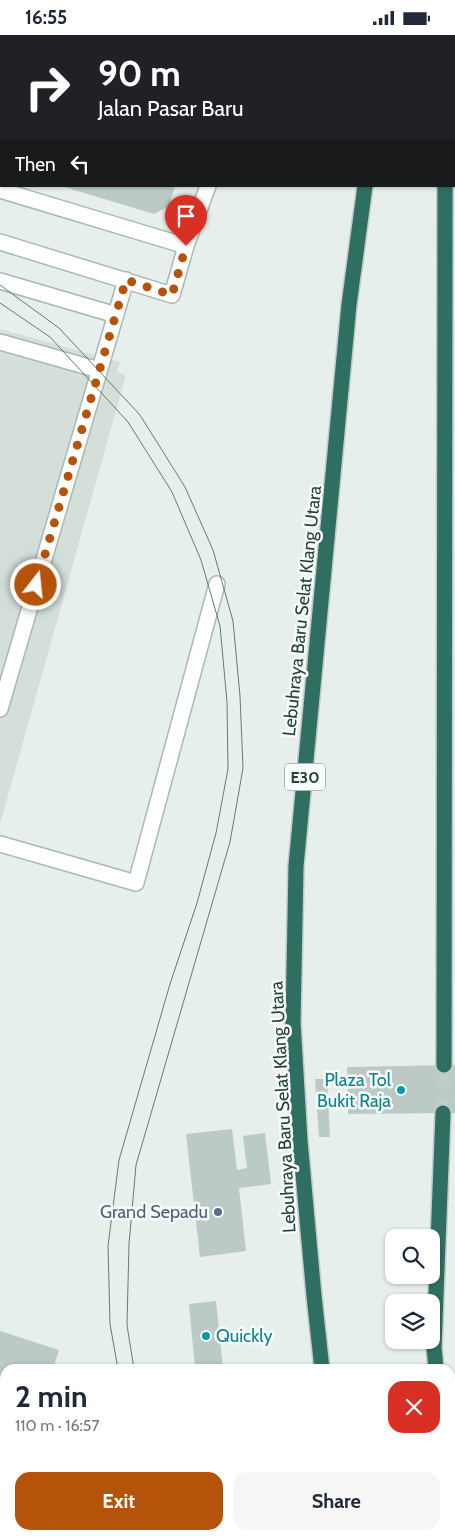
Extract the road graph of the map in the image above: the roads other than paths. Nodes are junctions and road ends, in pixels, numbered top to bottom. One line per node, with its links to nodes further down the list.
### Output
1 (208, 187): 6 (street)
2 (365, 187): 17 (highway, Lebuhraya Baru Selat Klang Utara / E30)
3 (445, 187): 15 (highway)
4 (0, 190): 6 (street)
5 (0, 242): 7 (street)
6 (186, 246): 7 (street)
7 (126, 280): 9 (street)
8 (0, 281): 9 (street)
9 (116, 315): 11 (street)
10 (0, 342): 11 (street)
11 (99, 370): 13 (street)
12 (217, 584): 14 (street)
13 (0, 709)
14 (0, 843)
15 (444, 1065)
16 (443, 1113): 18 (highway)
17 (321, 1364)
18 (436, 1364)

